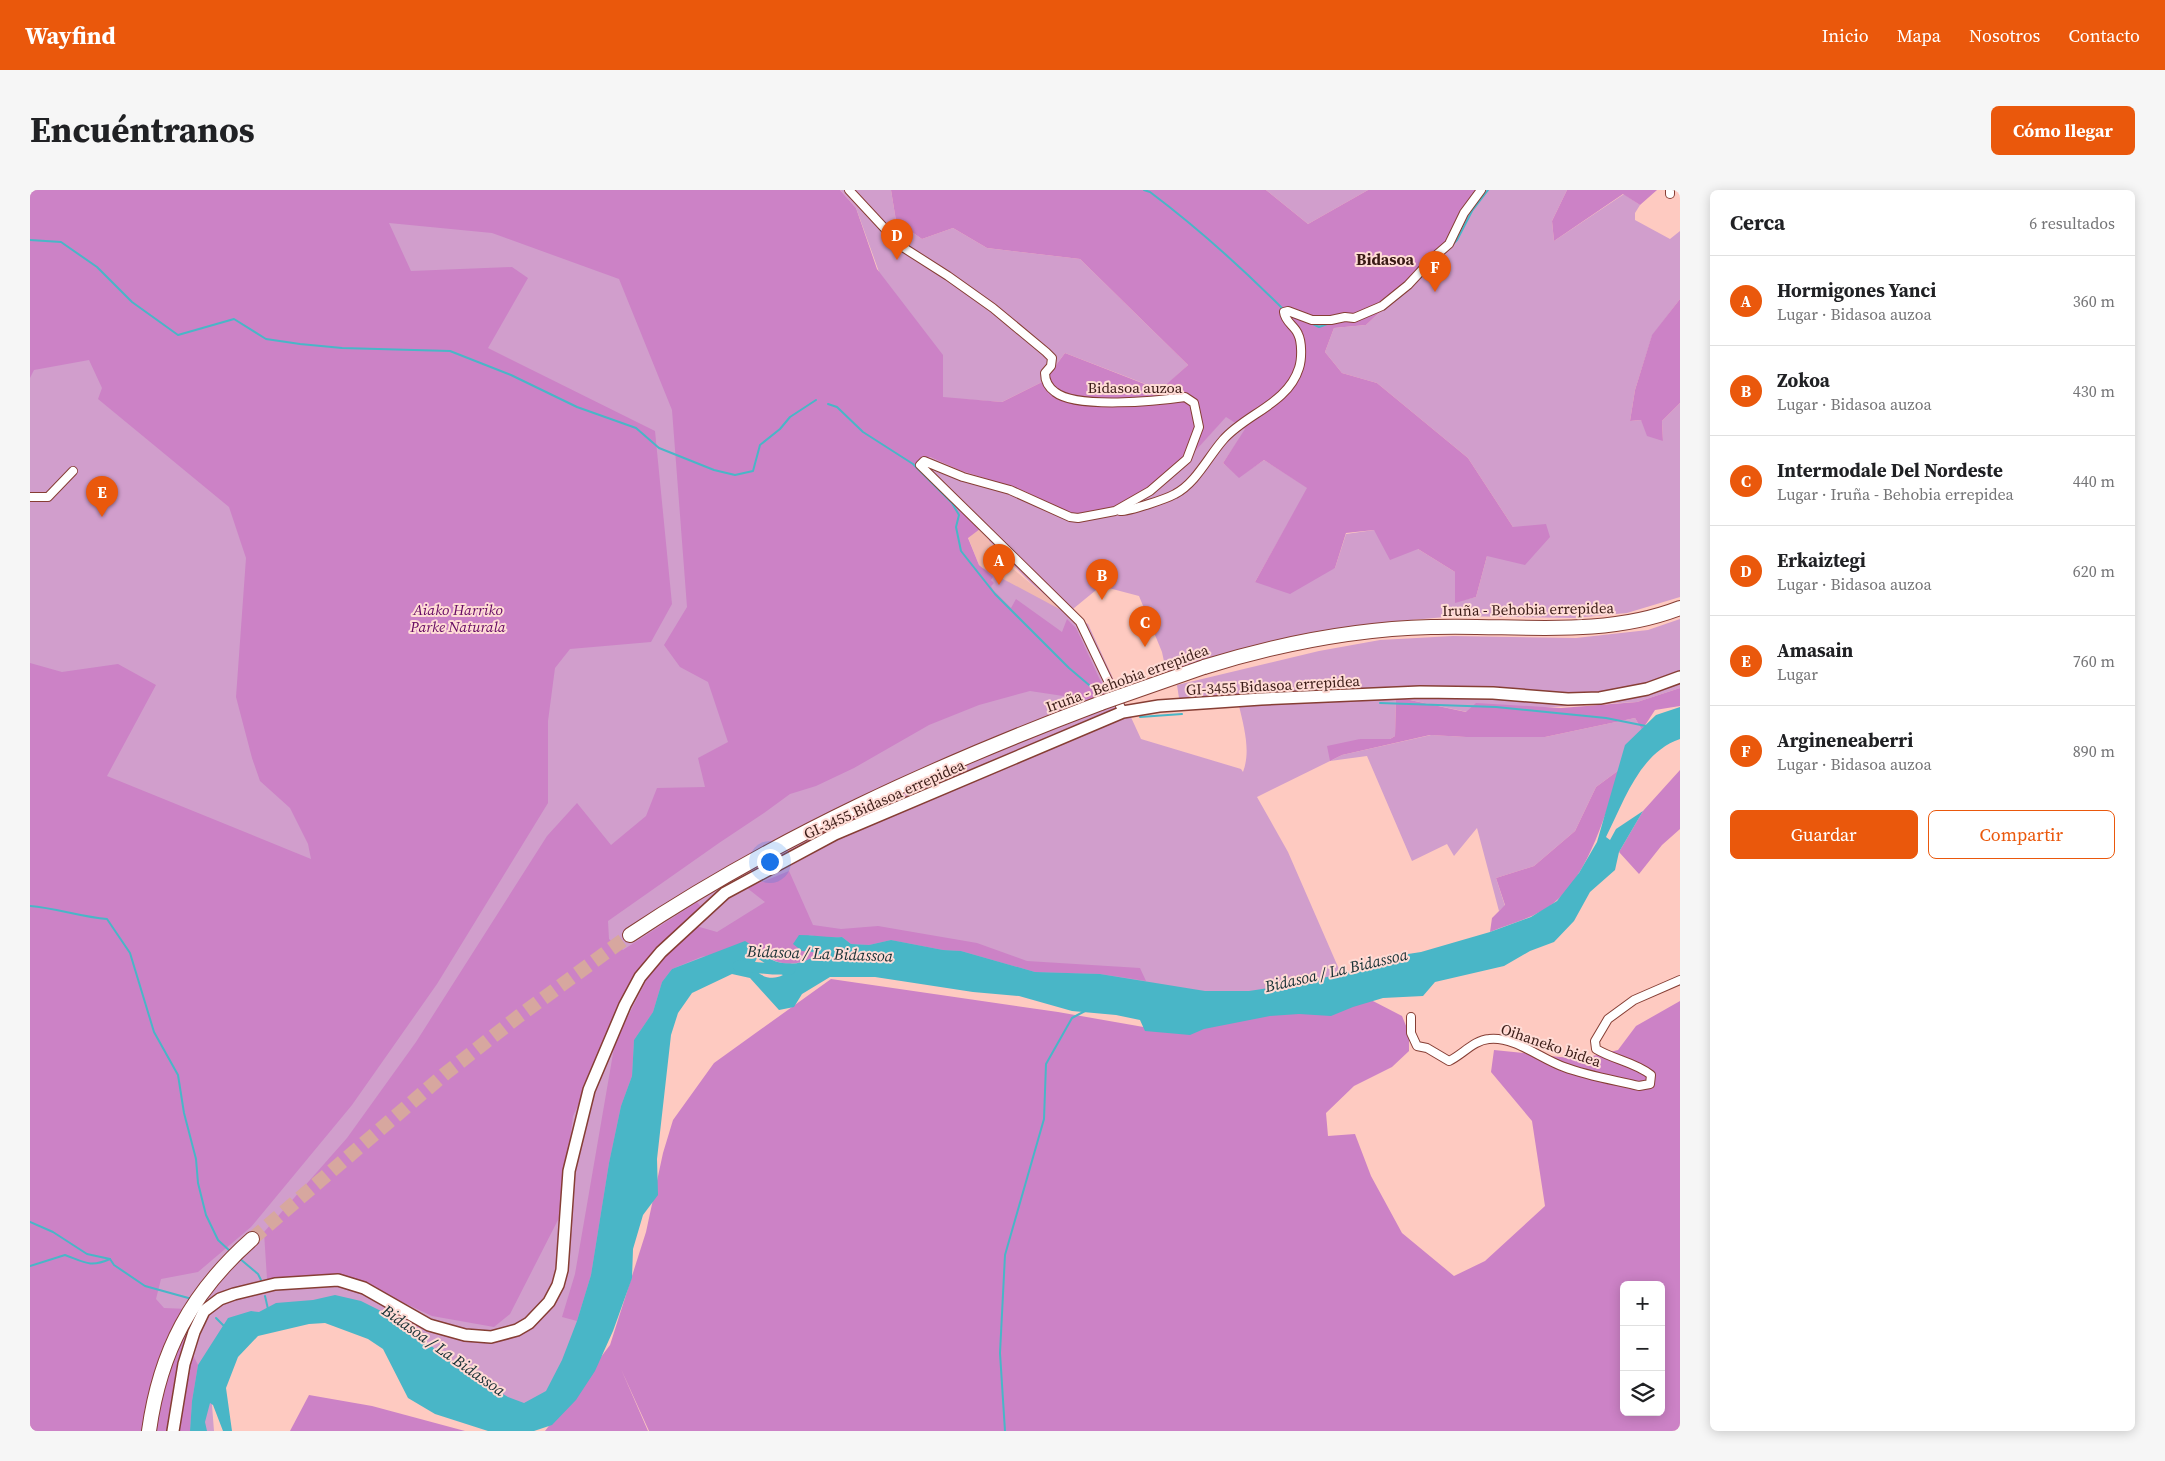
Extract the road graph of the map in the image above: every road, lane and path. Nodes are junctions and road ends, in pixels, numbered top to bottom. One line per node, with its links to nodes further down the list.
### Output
1 (848, 190): 5 (street, Bidasoa auzoa)
2 (1481, 190): 5 (street, Bidasoa auzoa)
3 (73, 471): 4 (street)
4 (30, 497)
5 (1116, 511): 8 (street, Bidasoa auzoa)
6 (1680, 608): 9 (highway, Iruña - Behobia errepidea, bridge)
7 (1680, 677): 8 (street, GI-3455 Bidasoa errepidea)
8 (1123, 712): 14 (street, GI-3455 Bidasoa errepidea)
9 (630, 935)
10 (1680, 980): 11 (street, Oihaneko bidea)
11 (1411, 1017)
12 (247, 1243): 13 (highway)
13 (149, 1431)
14 (174, 1431)

